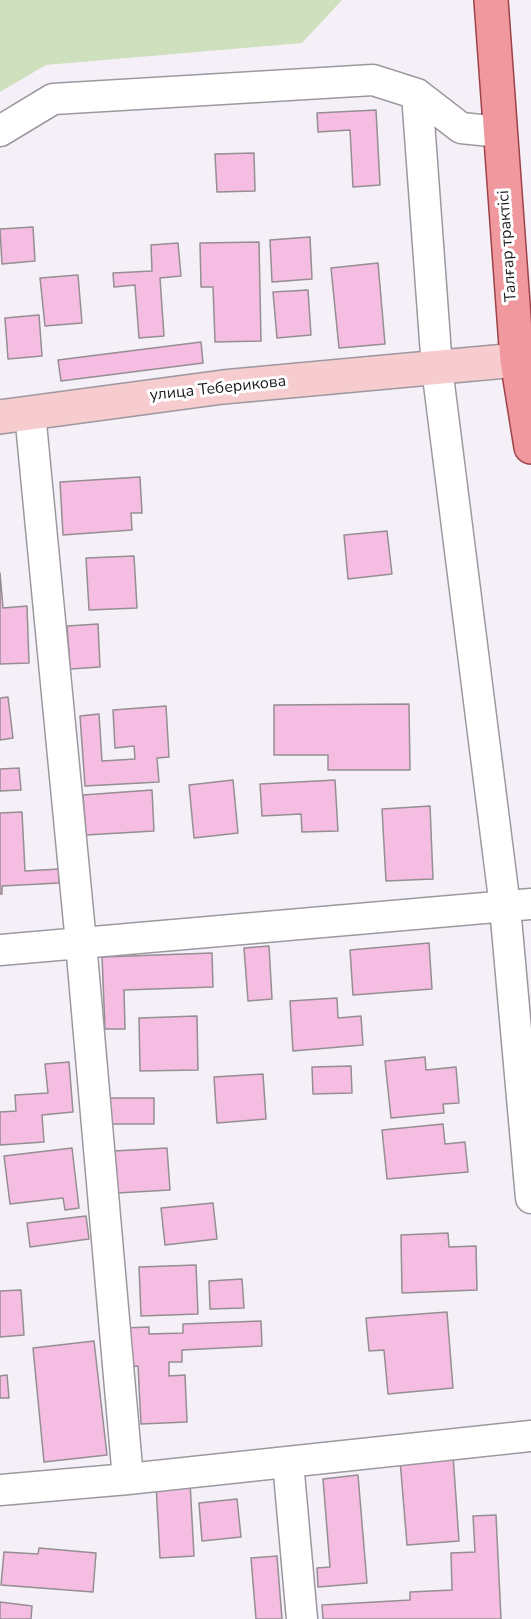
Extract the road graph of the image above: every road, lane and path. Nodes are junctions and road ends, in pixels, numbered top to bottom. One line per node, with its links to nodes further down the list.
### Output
1 (491, 0): 4 (main road, Талғар трактісі)
2 (417, 94): 3 (street); 4 (street); 6 (street)
3 (0, 131)
4 (500, 132): 5 (main road, Талғар трактісі)
5 (517, 360): 6 (street, улица Теберикова); 8 (main road, Талғар трактісі)
6 (437, 368): 7 (street, улица Теберикова); 9 (street)
7 (15, 415): 10 (street)
8 (531, 447)
9 (518, 906): 10 (street); 12 (street)
10 (81, 944): 11 (street); 15 (street)
11 (0, 950)
12 (531, 1198)
13 (531, 1436): 14 (street)
14 (288, 1462): 15 (street); 17 (street)
15 (128, 1479): 16 (street)
16 (3, 1497)
17 (302, 1619)

